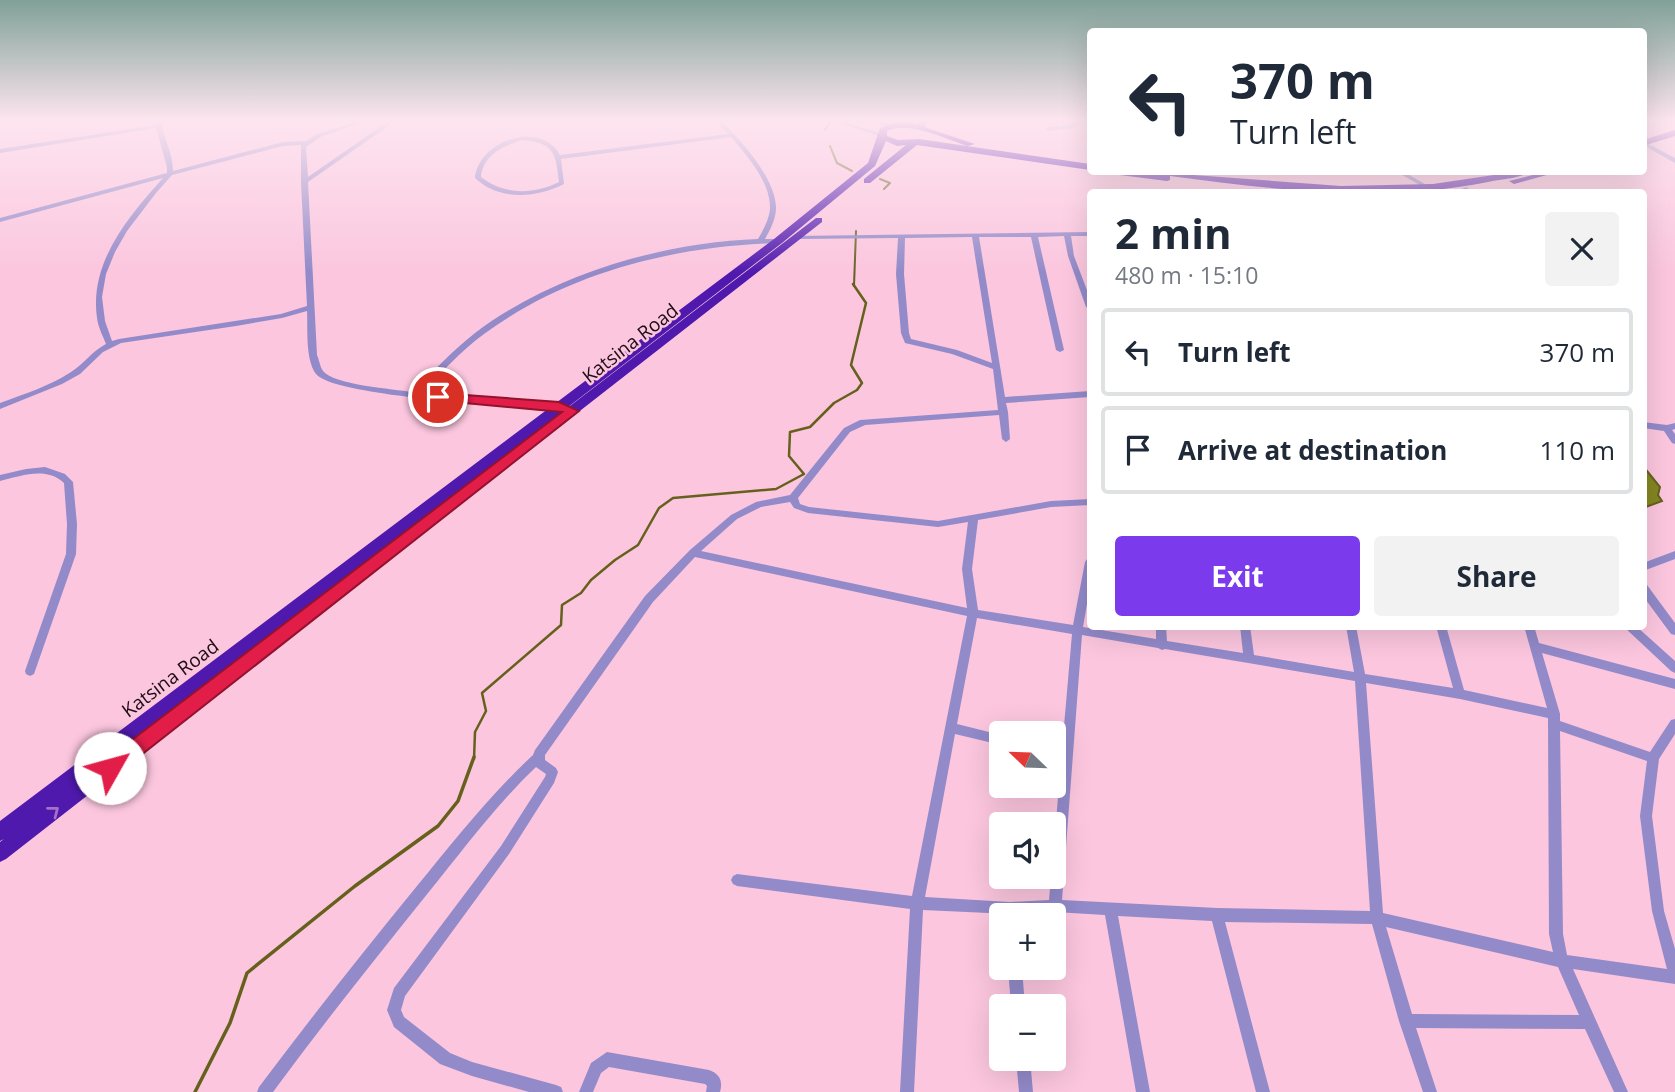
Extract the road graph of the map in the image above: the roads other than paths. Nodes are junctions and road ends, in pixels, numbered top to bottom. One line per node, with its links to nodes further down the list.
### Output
1 (170, 171): 10 (street)
2 (181, 171): 10 (street)
3 (303, 171): 16 (street)
4 (320, 171): 16 (street)
5 (477, 171): 6 (street)
6 (561, 171)
7 (757, 171): 29 (street)
8 (865, 171): 30 (highway, Katsina Road)
9 (881, 171): 28 (highway, Katsina Road)
10 (170, 174): 22 (street); 35 (street)
11 (1144, 175): 17 (highway)
12 (1184, 175): 18 (highway)
13 (1405, 175): 19 (street)
14 (1510, 175): 20 (highway)
15 (1539, 175): 21 (highway)
16 (304, 182): 32 (street)
17 (1257, 189)
18 (1311, 189)
19 (1430, 189)
20 (1437, 189)
21 (1472, 189)
22 (0, 220)
23 (1067, 234): 24 (street); 25 (street); 31 (street)
24 (1087, 234)
25 (1034, 235): 27 (street); 36 (street)
26 (902, 236): 27 (street); 28 (street); 37 (street)
27 (975, 236): 37 (street)
28 (799, 237): 42 (highway, Katsina Road)
29 (761, 240): 30 (street); 39 (street)
30 (778, 241): 42 (highway, Katsina Road)
31 (1087, 299)
32 (311, 307): 33 (street); 34 (street)
33 (282, 316): 34 (street); 35 (street)
34 (311, 319): 39 (street)
35 (110, 345): 41 (street)
36 (1060, 349)
37 (995, 367): 40 (street)
38 (1087, 394): 40 (street)
39 (414, 395): 42 (street)
40 (1003, 400): 43 (street)
41 (0, 406)
42 (566, 409): 81 (highway, Katsina Road); 82 (highway, Katsina Road, one-way to 42)
43 (1004, 412): 46 (street); 49 (street)
44 (1647, 425): 45 (street)
45 (1671, 427): 47 (street)
46 (1006, 439)
47 (1675, 441)
48 (0, 478): 70 (street)
49 (793, 498): 51 (street); 52 (street)
50 (1087, 502): 51 (street)
51 (974, 519): 57 (street)
52 (693, 553): 57 (street); 79 (street)
53 (1675, 555): 54 (street)
54 (1647, 566)
55 (1087, 578): 64 (street)
56 (1647, 593): 65 (street)
57 (972, 613): 64 (street); 76 (street)
58 (1161, 630): 66 (street)
59 (1245, 630): 68 (street)
60 (1352, 630): 71 (street)
61 (1442, 630): 73 (street)
62 (1530, 630): 67 (street)
63 (1632, 630): 69 (street)
64 (1077, 631): 66 (street); 78 (street)
65 (1675, 631)
66 (1162, 646): 68 (street)
67 (1536, 648): 72 (street); 74 (street)
68 (1249, 660): 71 (street)
69 (1675, 668)
70 (30, 671)
71 (1360, 677): 73 (street); 90 (street)
72 (1675, 684)
73 (1460, 694): 74 (street)
74 (1553, 719): 80 (street); 91 (street)
75 (1675, 724): 80 (street)
76 (951, 728): 77 (street); 84 (street)
77 (989, 737)
78 (1067, 756): 85 (street)
79 (538, 758): 96 (street); 97 (street)
80 (1653, 758): 92 (street)
81 (0, 832)
82 (0, 853)
83 (737, 880): 84 (street)
84 (917, 903): 87 (street); 100 (street)
85 (1055, 903)
86 (1066, 907): 88 (street)
87 (989, 909)
88 (1111, 911): 89 (street); 102 (street)
89 (1217, 915): 90 (street); 103 (street)
90 (1377, 918): 91 (street); 93 (street)
91 (1562, 961): 92 (street); 94 (street)
92 (1675, 976)
93 (1406, 1021): 94 (street); 104 (street)
94 (1589, 1022): 105 (street)
95 (1024, 1071): 101 (street)
96 (264, 1092)
97 (555, 1092)
98 (586, 1092): 99 (street)
99 (713, 1092)
100 (907, 1092)
101 (1026, 1092)
102 (1143, 1092)
103 (1263, 1092)
104 (1430, 1092)
105 (1621, 1092)

